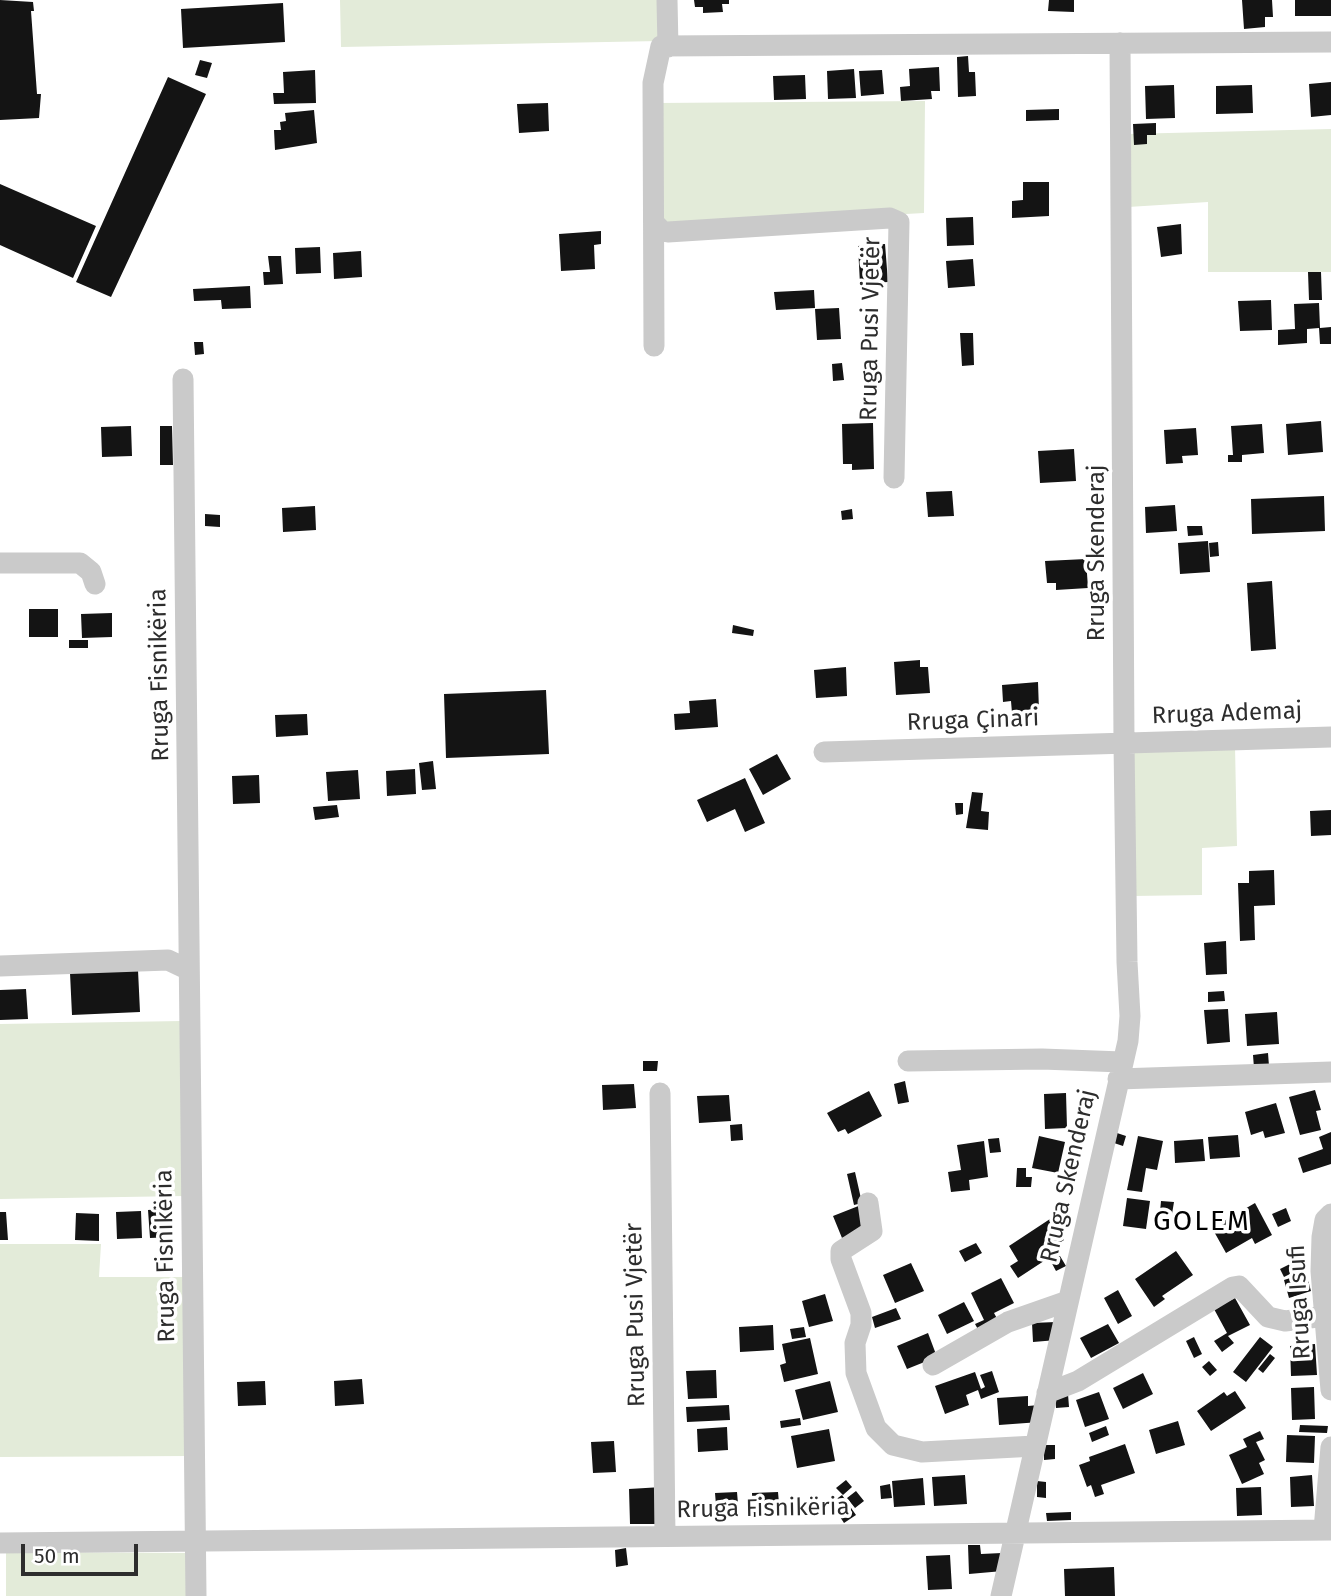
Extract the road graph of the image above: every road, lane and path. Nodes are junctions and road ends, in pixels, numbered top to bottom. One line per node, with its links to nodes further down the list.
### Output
1 (667, 0): 4 (street)
2 (1331, 42): 3 (street)
3 (1120, 43): 4 (street); 12 (street, Rruga Skenderaj)
4 (664, 46): 5 (street)
5 (654, 223): 6 (street); 8 (street, Rruga Pusi Vjetër)
6 (654, 345)
7 (183, 379): 15 (street, Rruga Fisnikëria)
8 (894, 478)
9 (0, 563): 10 (street)
10 (95, 584)
11 (1331, 737): 12 (street, Rruga Ademaj)
12 (1124, 743): 13 (street, Rruga Çinari); 17 (street, Rruga Skenderaj)
13 (824, 752)
14 (0, 966): 15 (street)
15 (189, 970): 32 (street, Rruga Fisnikëria)
16 (908, 1061): 17 (street, Rruga Skenderaj)
17 (1120, 1071): 18 (street); 22 (street, Rruga Skenderaj)
18 (1331, 1072)
19 (660, 1093): 31 (street, Rruga Pusi Vjetër)
20 (868, 1203): 27 (street)
21 (1331, 1214): 23 (street, Rruga Isufi)
22 (1068, 1301): 24 (street, Rruga Skenderaj); 26 (street, Rruga Skenderaj)
23 (1326, 1316): 25 (street, Rruga Isufi); 26 (street)
24 (933, 1365)
25 (1331, 1390)
26 (1047, 1393): 27 (street, Rruga Skenderaj)
27 (1035, 1446): 30 (street, Rruga Skenderaj)
28 (1331, 1447): 29 (street)
29 (1327, 1530): 30 (street, Rruga Fisnikëria)
30 (1015, 1533): 31 (street, Rruga Fisnikëria); 35 (street, Rruga Skenderaj)
31 (665, 1536): 32 (street, Rruga Fisnikëria)
32 (195, 1541): 33 (street, Rruga Fisnikëria); 34 (street)
33 (0, 1543)
34 (196, 1596)
35 (1001, 1596)

